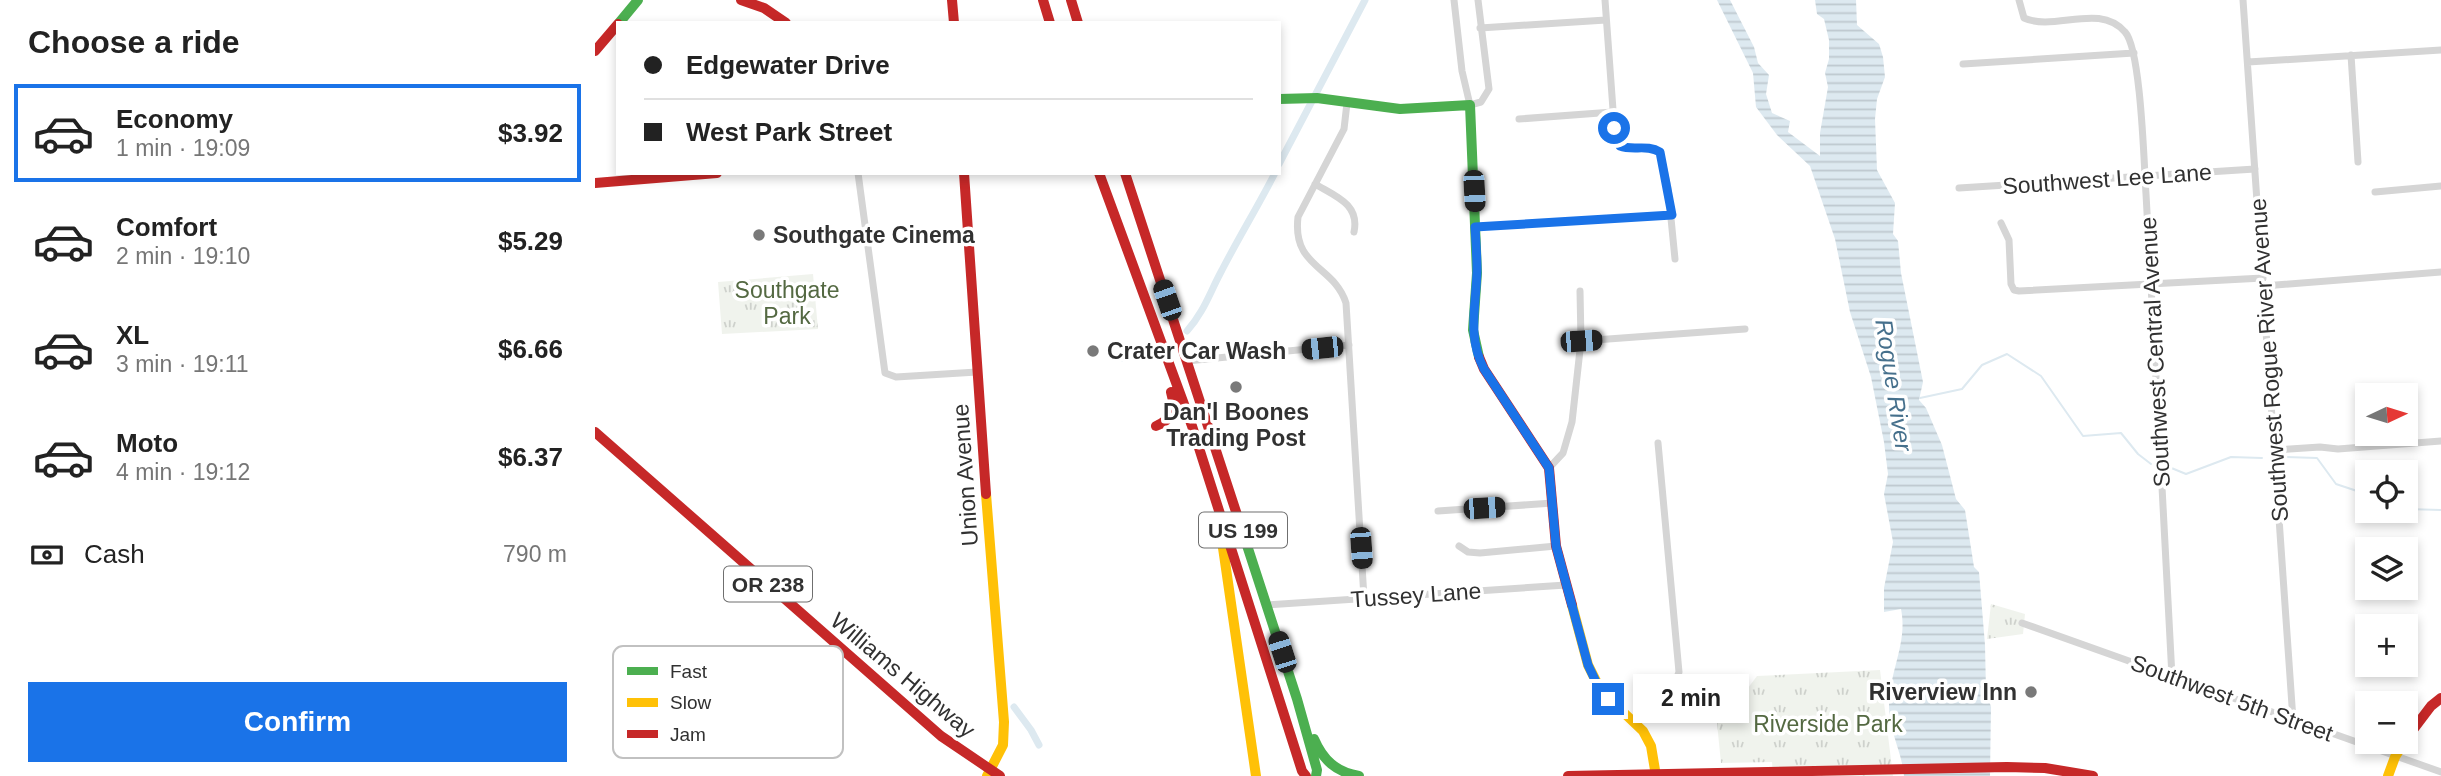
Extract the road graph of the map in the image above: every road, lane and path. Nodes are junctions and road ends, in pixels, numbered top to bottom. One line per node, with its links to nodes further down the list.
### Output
1 (638, 0): 12 (main road)
2 (741, 0): 13 (main road)
3 (953, 0): 14 (main road)
4 (1043, 0): 15 (main road)
5 (1071, 0): 16 (main road)
6 (1454, 0): 27 (street)
7 (1478, 0): 18 (street)
8 (1605, 0): 11 (street)
9 (2019, 0): 21 (street, Southwest Central Avenue)
10 (2243, 0): 23 (street, Southwest Rogue River Avenue)
11 (1606, 19): 18 (street); 28 (street)
12 (620, 21)
13 (783, 21)
14 (954, 21)
15 (1049, 21)
16 (1077, 21)
17 (616, 25): 20 (main road)
18 (1480, 28): 27 (street)
19 (2441, 50): 22 (street)
20 (595, 51)
21 (2134, 53): 24 (street); 37 (street, Southwest Central Avenue)
22 (2351, 55): 23 (street); 30 (street)
23 (2248, 62): 31 (street, Southwest Rogue River Avenue)
24 (1963, 64)
25 (1281, 99): 26 (main road)
26 (1347, 103): 27 (main road); 39 (street)
27 (1470, 105): 45 (main road)
28 (1613, 112): 29 (street); 43 (street)
29 (1518, 119)
30 (2358, 162)
31 (2255, 169): 37 (street, Southwest Lee Lane); 49 (street, Southwest Rogue River Avenue)
32 (693, 175): 38 (main road)
33 (857, 175): 57 (street)
34 (964, 175): 57 (main road, Union Avenue)
35 (1100, 175): 51 (main road, US 199)
36 (1126, 175): 56 (main road, US 199)
37 (2145, 177): 41 (street, Southwest Lee Lane); 50 (street, Southwest Central Avenue)
38 (595, 183)
39 (1315, 184): 46 (street); 55 (street)
40 (2441, 186): 42 (street)
41 (1959, 188)
42 (2375, 192)
43 (1672, 215): 45 (street); 47 (street)
44 (2001, 223): 50 (street)
45 (1475, 227): 63 (main road)
46 (1355, 232)
47 (1675, 260)
48 (2441, 272): 49 (street)
49 (2263, 282): 50 (street); 62 (street, Southwest Rogue River Avenue)
50 (2152, 284): 75 (street, Southwest Central Avenue)
51 (1141, 291): 58 (main road); 64 (main road, US 199)
52 (1580, 291): 54 (street)
53 (1745, 329): 54 (street)
54 (1581, 341): 63 (street)
55 (1349, 345): 56 (street); 70 (street)
56 (1187, 361): 71 (main road, US 199)
57 (977, 372): 84 (main road, Union Avenue)
58 (1156, 426)
59 (595, 432): 73 (main road, Williams Highway / OR 238)
60 (2441, 441): 62 (street)
61 (1658, 443): 79 (street)
62 (2275, 450): 78 (street, Southwest Rogue River Avenue)
63 (1549, 468): 65 (main road)
64 (1212, 489): 86 (main road); 87 (main road, US 199)
65 (1553, 503): 66 (street); 68 (main road)
66 (1438, 511)
67 (1459, 546): 68 (street)
68 (1556, 546): 69 (main road)
69 (1566, 584): 70 (street, Tussey Lane); 79 (main road)
70 (1364, 598): 71 (street, Tussey Lane)
71 (1267, 605): 77 (main road, US 199)
72 (2022, 623): 75 (street, Southwest 5th Street)
73 (839, 646)
74 (843, 650): 84 (main road, Williams Highway / OR 238)
75 (2172, 677): 78 (street, Southwest 5th Street)
76 (2441, 698): 80 (main road)
77 (1297, 699): 88 (main road, US 199); 89 (main road)
78 (2294, 720): 82 (street, Southwest 5th Street)
79 (1635, 721): 85 (main road)
80 (2418, 724)
81 (2397, 754): 82 (main road)
82 (2395, 757): 83 (street, Southwest 5th Street); 92 (main road)
83 (2441, 772)
84 (992, 775)
85 (1655, 775): 90 (main road); 91 (main road)
86 (1256, 776)
87 (1306, 776)
88 (1316, 776)
89 (1359, 776)
90 (1568, 776)
91 (2093, 776)
92 (2388, 776)

